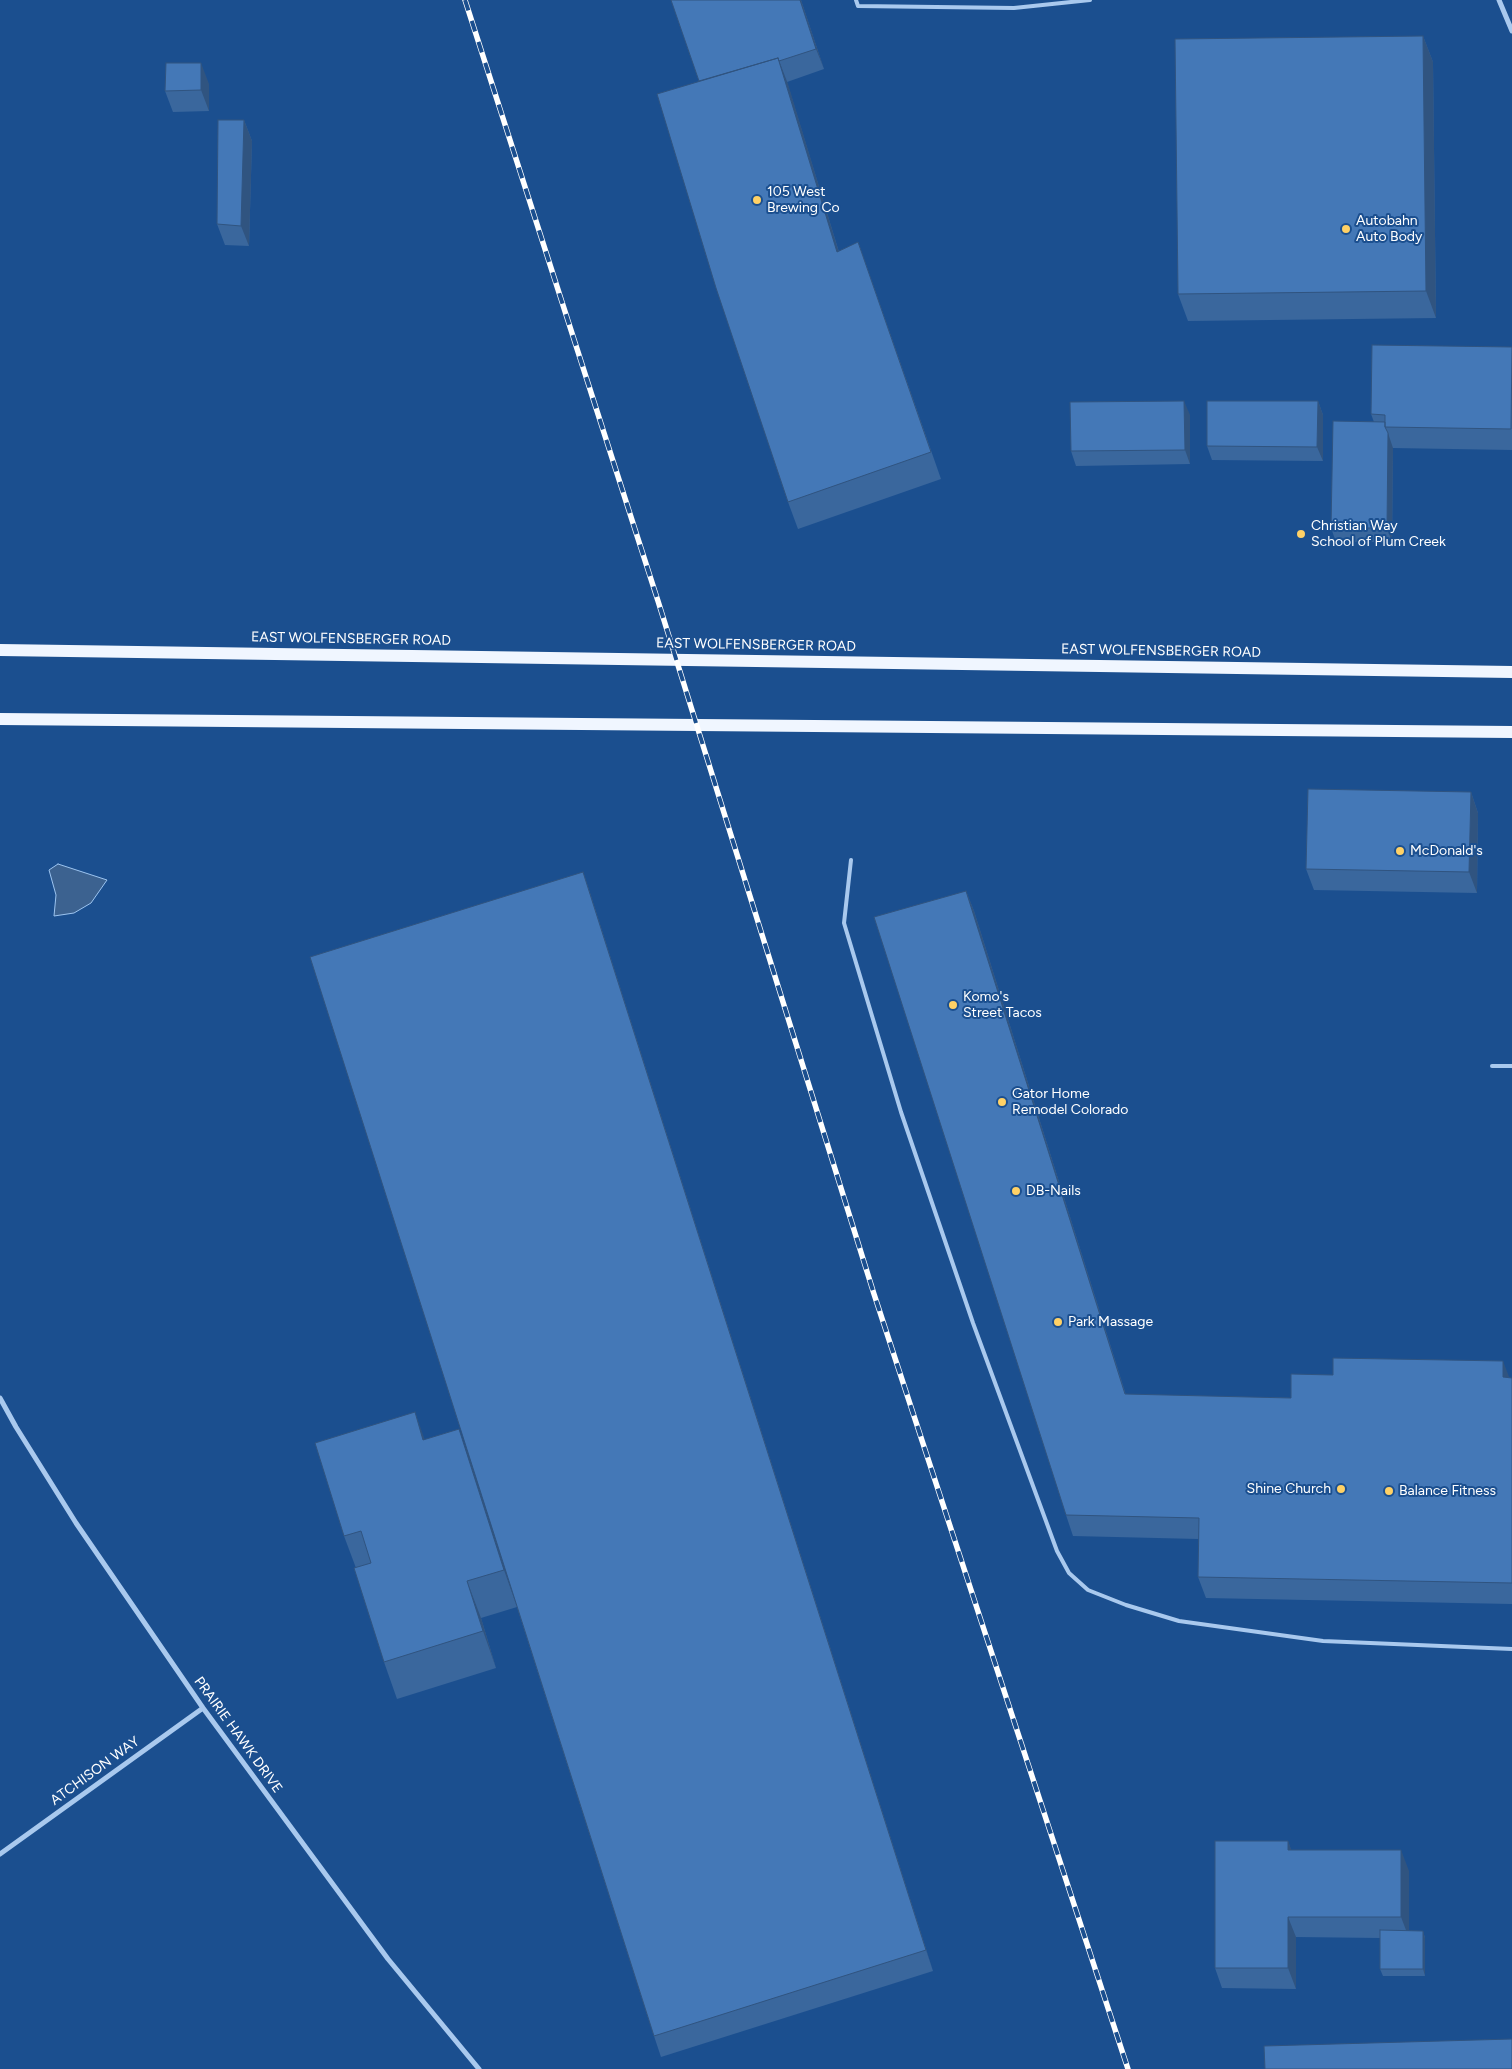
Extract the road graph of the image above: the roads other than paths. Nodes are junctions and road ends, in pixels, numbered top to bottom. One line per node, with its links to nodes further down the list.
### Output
1 (856, 0): 2 (lane)
2 (1090, 0)
3 (1499, 0): 4 (street)
4 (1512, 31)
5 (0, 650): 6 (main road, EAST WOLFENSBERGER ROAD)
6 (1512, 672)
7 (0, 719): 8 (main road)
8 (1512, 732)
9 (851, 860): 13 (lane)
10 (1492, 1066): 11 (lane)
11 (1512, 1066)
12 (0, 1398): 14 (street, PRAIRIE HAWK DRIVE)
13 (1512, 1649)
14 (203, 1708): 15 (street, ATCHISON WAY); 16 (street, PRAIRIE HAWK DRIVE)
15 (0, 1854)
16 (479, 2069)

